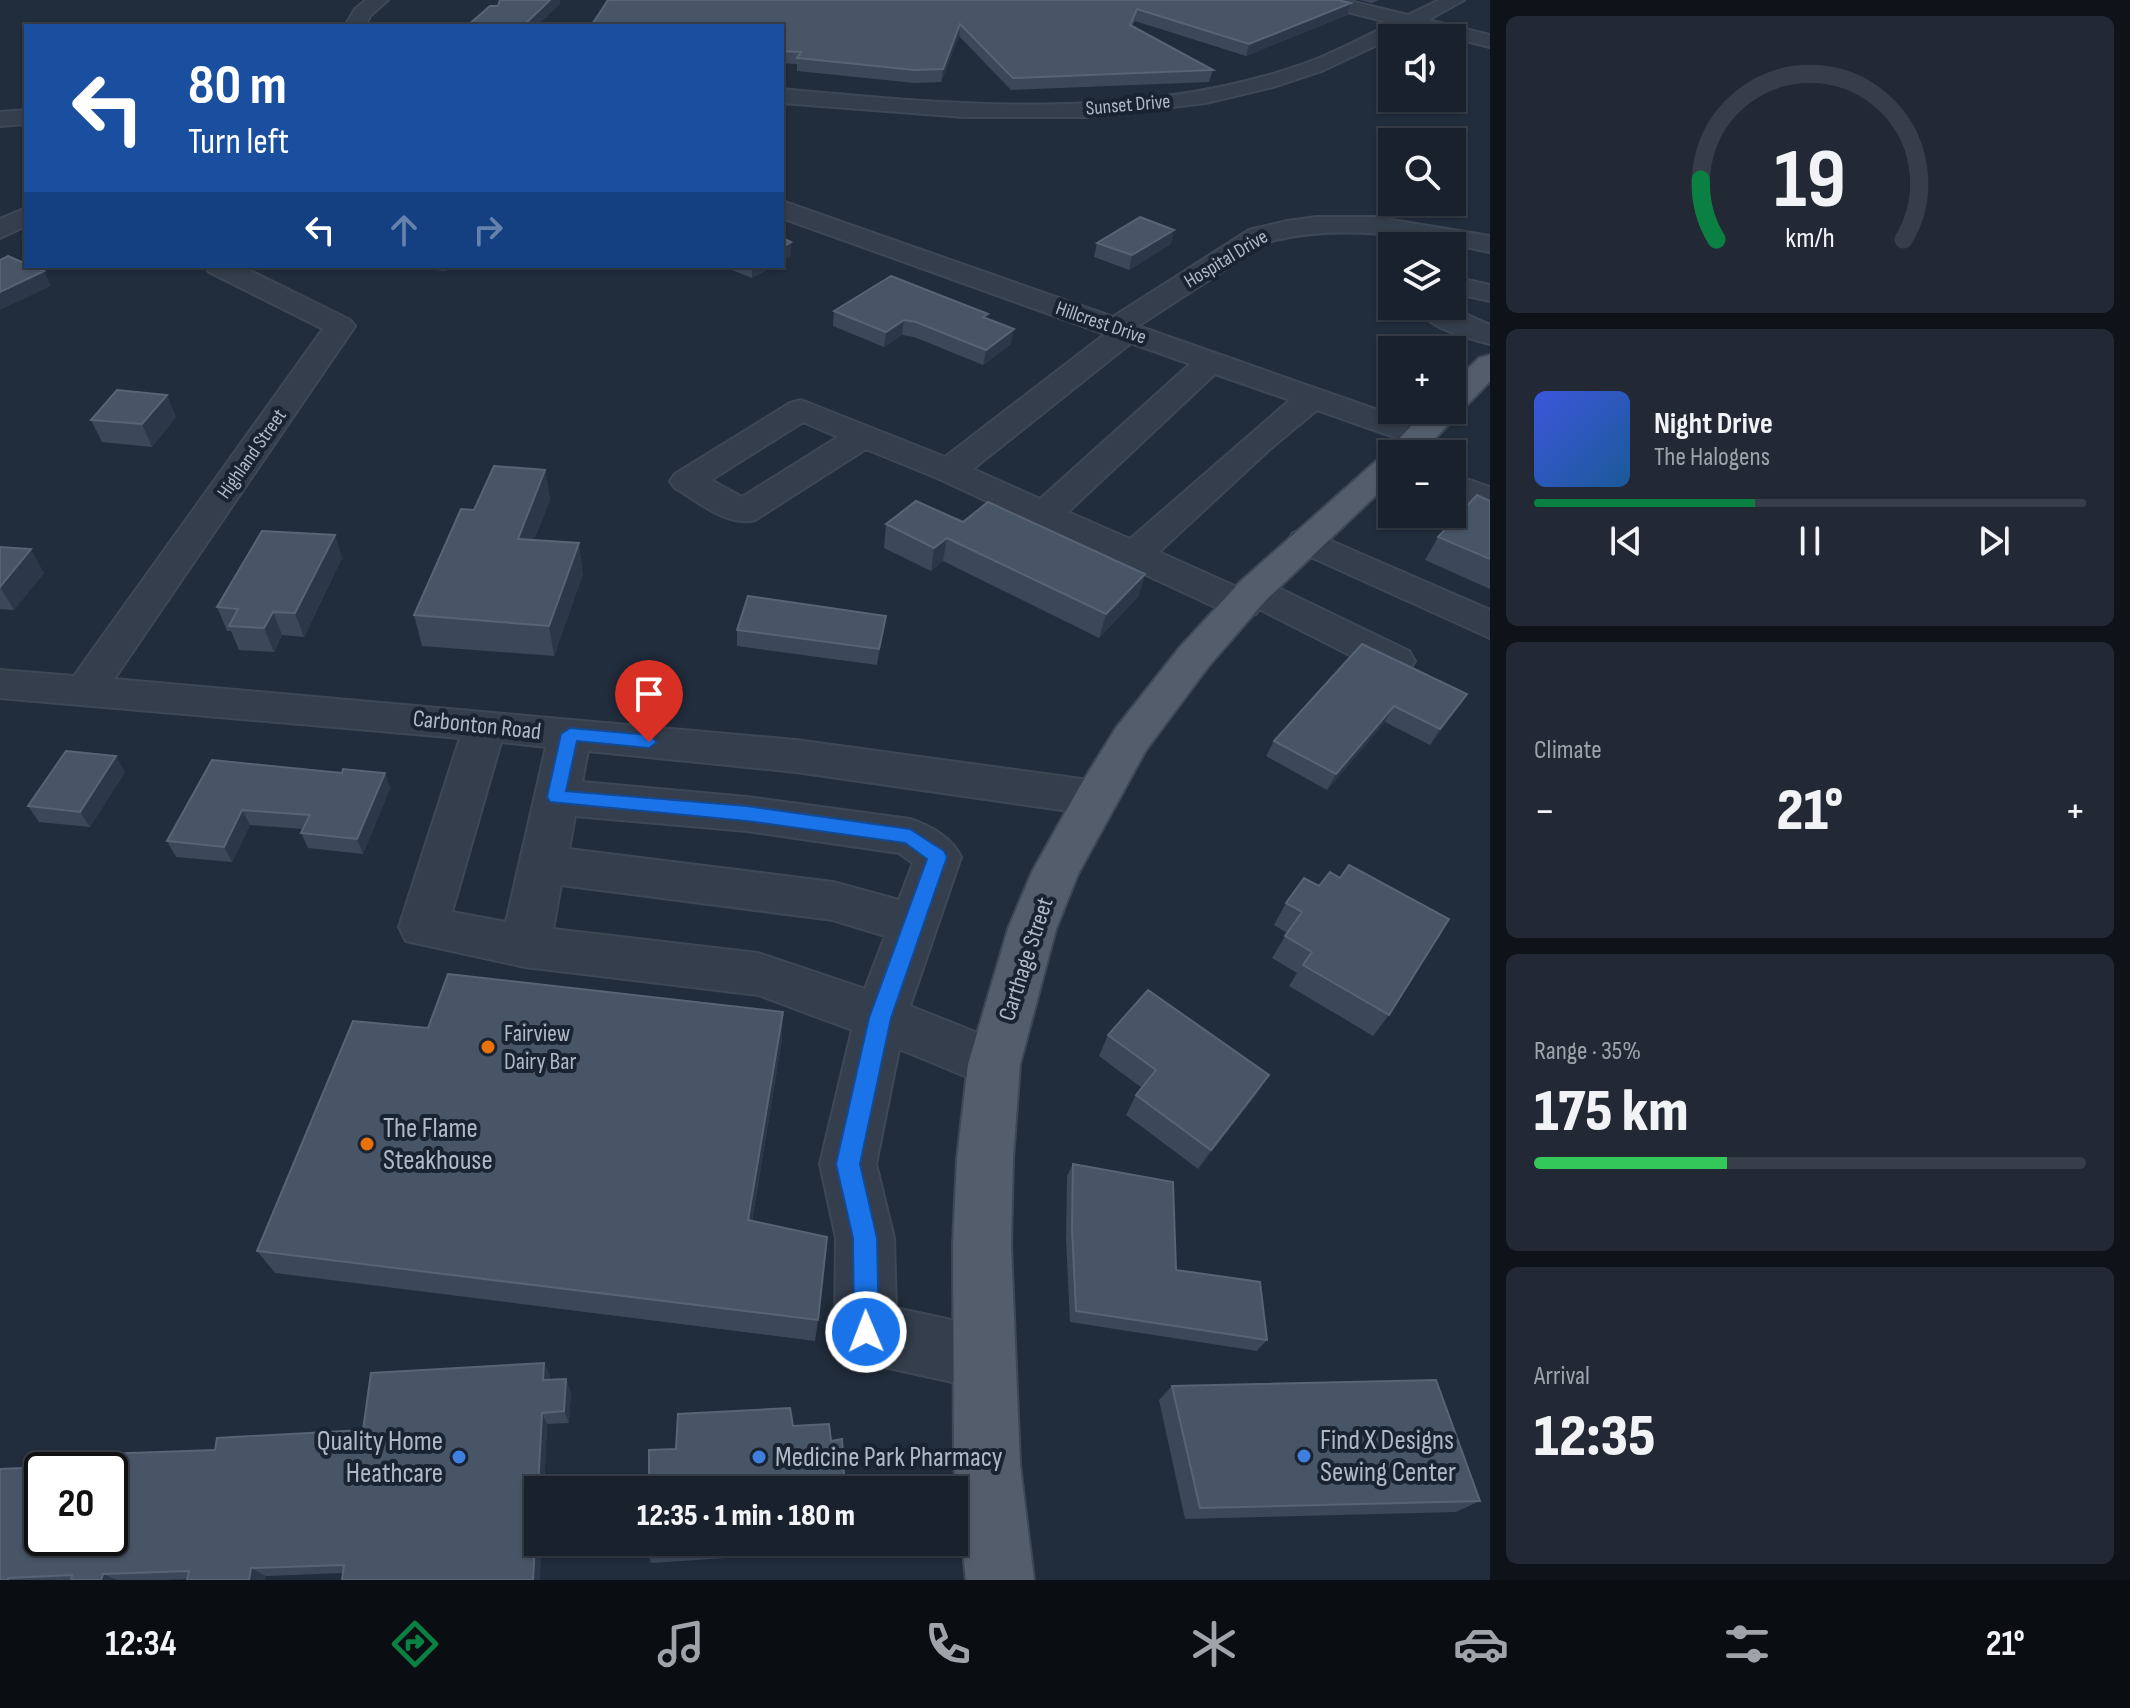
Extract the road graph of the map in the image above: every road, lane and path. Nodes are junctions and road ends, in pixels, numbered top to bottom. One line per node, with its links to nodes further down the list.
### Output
1 (378, 0): 5 (street)
2 (1322, 0): 4 (street)
3 (1454, 0): 4 (street, Sunset Drive)
4 (1408, 21): 6 (street); 7 (street, Sunset Drive)
5 (356, 24)
6 (1490, 41)
7 (784, 96)
8 (24, 117): 9 (street)
9 (0, 119)
10 (784, 210): 18 (street, Hillcrest Drive)
11 (24, 217): 12 (street)
12 (0, 230)
13 (1490, 244): 18 (street, Hospital Drive)
14 (223, 268): 39 (street, Highland Street)
15 (1466, 288): 16 (street)
16 (1490, 293)
17 (1451, 320): 19 (street)
18 (1121, 330): 20 (street, Hillcrest Drive); 28 (street, Hospital Drive)
19 (1490, 335)
20 (1210, 362): 23 (street, Hillcrest Drive); 32 (street)
21 (1490, 364): 22 (main road)
22 (1466, 388)
23 (1312, 398): 26 (street, Hillcrest Drive); 34 (street)
24 (1431, 424): 27 (main road)
25 (863, 436): 28 (street)
26 (1400, 440)
27 (1415, 440)
28 (949, 471): 32 (street)
29 (1378, 475): 33 (main road, Carthage Street)
30 (1466, 490): 31 (street)
31 (1490, 499)
32 (1044, 515): 34 (street)
33 (1306, 541): 35 (main road, Carthage Street); 36 (street)
34 (1134, 555): 35 (street)
35 (1248, 598): 37 (street); 43 (main road, Carthage Street)
36 (1490, 625)
37 (1395, 661)
38 (0, 684): 39 (street, Carbonton Road)
39 (85, 691): 40 (street, Carbonton Road)
40 (485, 726): 41 (street, Carbonton Road); 46 (street)
41 (570, 734): 42 (street); 43 (street, Carbonton Road)
42 (556, 797): 44 (street); 45 (street)
43 (1096, 798): 48 (main road, Carthage Street)
44 (542, 864): 45 (street); 46 (street)
45 (912, 924): 47 (street)
46 (525, 946): 47 (street)
47 (880, 1018): 48 (street); 49 (street)
48 (994, 1064): 49 (main road, Carthage Street)
49 (984, 1358): 50 (main road, Carthage Street)
50 (1000, 1580)

